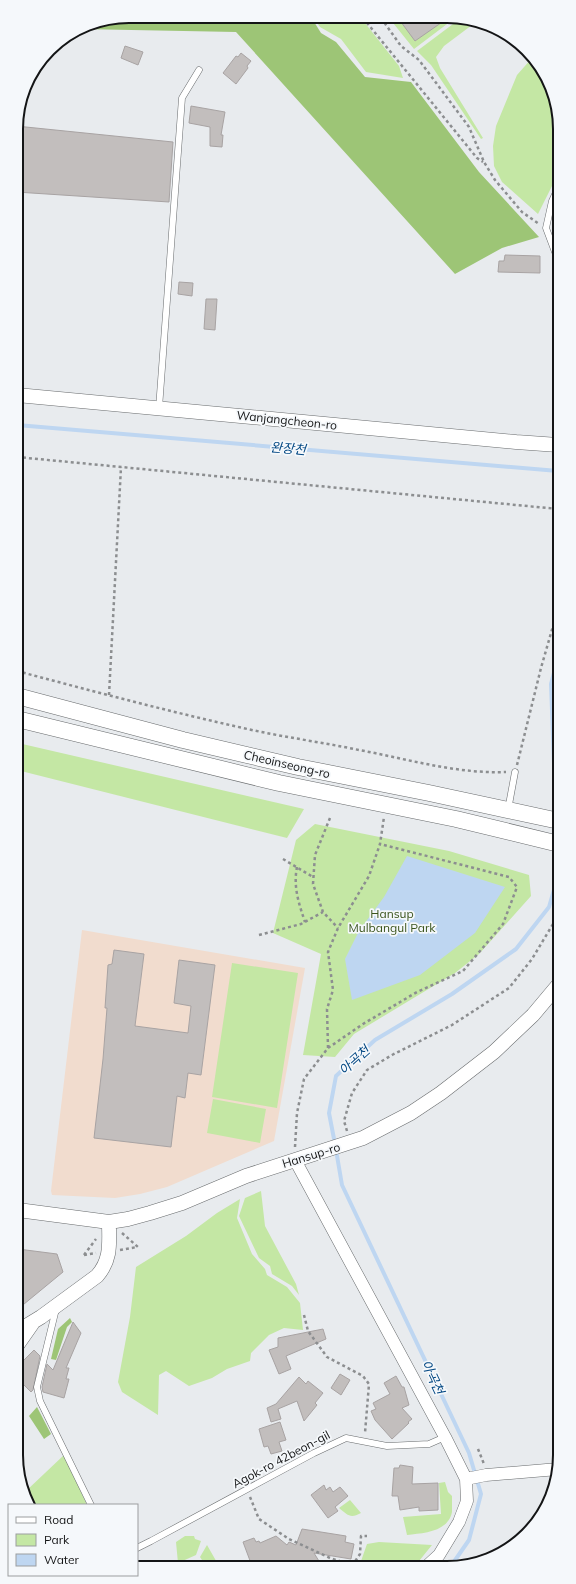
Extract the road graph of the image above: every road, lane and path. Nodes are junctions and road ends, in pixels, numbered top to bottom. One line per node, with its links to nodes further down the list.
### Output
1 (367, 23): 4 (path)
2 (385, 23): 4 (path)
3 (199, 70): 9 (lane)
4 (484, 162): 6 (path)
5 (553, 199): 6 (lane)
6 (546, 228): 7 (lane)
7 (553, 247)
8 (23, 396): 9 (street, Wanjangcheon-ro)
9 (159, 408): 10 (street, Wanjangcheon-ro)
10 (553, 445)
11 (23, 458): 12 (path)
12 (121, 467): 13 (path); 16 (path)
13 (553, 509)
14 (553, 623): 19 (path)
15 (23, 673): 16 (path)
16 (109, 695): 19 (path)
17 (23, 698): 21 (main road, Cheoinseong-ro)
18 (23, 720): 20 (main road, Cheoinseong-ro)
19 (515, 772): 21 (lane)
20 (386, 805): 24 (main road, Cheoinseong-ro); 25 (path)
21 (515, 812): 23 (main road, Cheoinseong-ro)
22 (330, 818): 28 (path)
23 (553, 820)
24 (553, 843)
25 (380, 844): 32 (path); 35 (path)
26 (284, 859): 27 (path)
27 (297, 867): 28 (path); 30 (path)
28 (314, 877): 29 (path)
29 (323, 912): 30 (path); 32 (path)
30 (305, 922): 33 (path)
31 (553, 924): 36 (path)
32 (338, 928): 35 (path)
33 (259, 935)
34 (553, 991): 36 (street, Hansup-ro)
35 (328, 1048): 37 (path)
36 (348, 1143): 37 (street, Hansup-ro)
37 (295, 1160): 39 (street, Hansup-ro); 45 (street)
38 (23, 1211): 39 (street, Hansup-ro)
39 (110, 1222): 40 (street)
40 (57, 1304): 42 (street); 50 (lane)
41 (304, 1315): 46 (path)
42 (33, 1322): 43 (street); 44 (street)
43 (23, 1328)
44 (23, 1337)
45 (445, 1437): 46 (lane, Agok-ro 42beon-gil); 48 (street)
46 (364, 1441): 49 (lane, Agok-ro 42beon-gil)
47 (552, 1470): 48 (street)
48 (466, 1479): 55 (street)
49 (247, 1490): 52 (lane, Agok-ro 42beon-gil); 53 (path)
50 (91, 1504)
51 (367, 1536): 54 (path)
52 (138, 1548)
53 (339, 1561)
54 (356, 1561)
55 (432, 1561)

